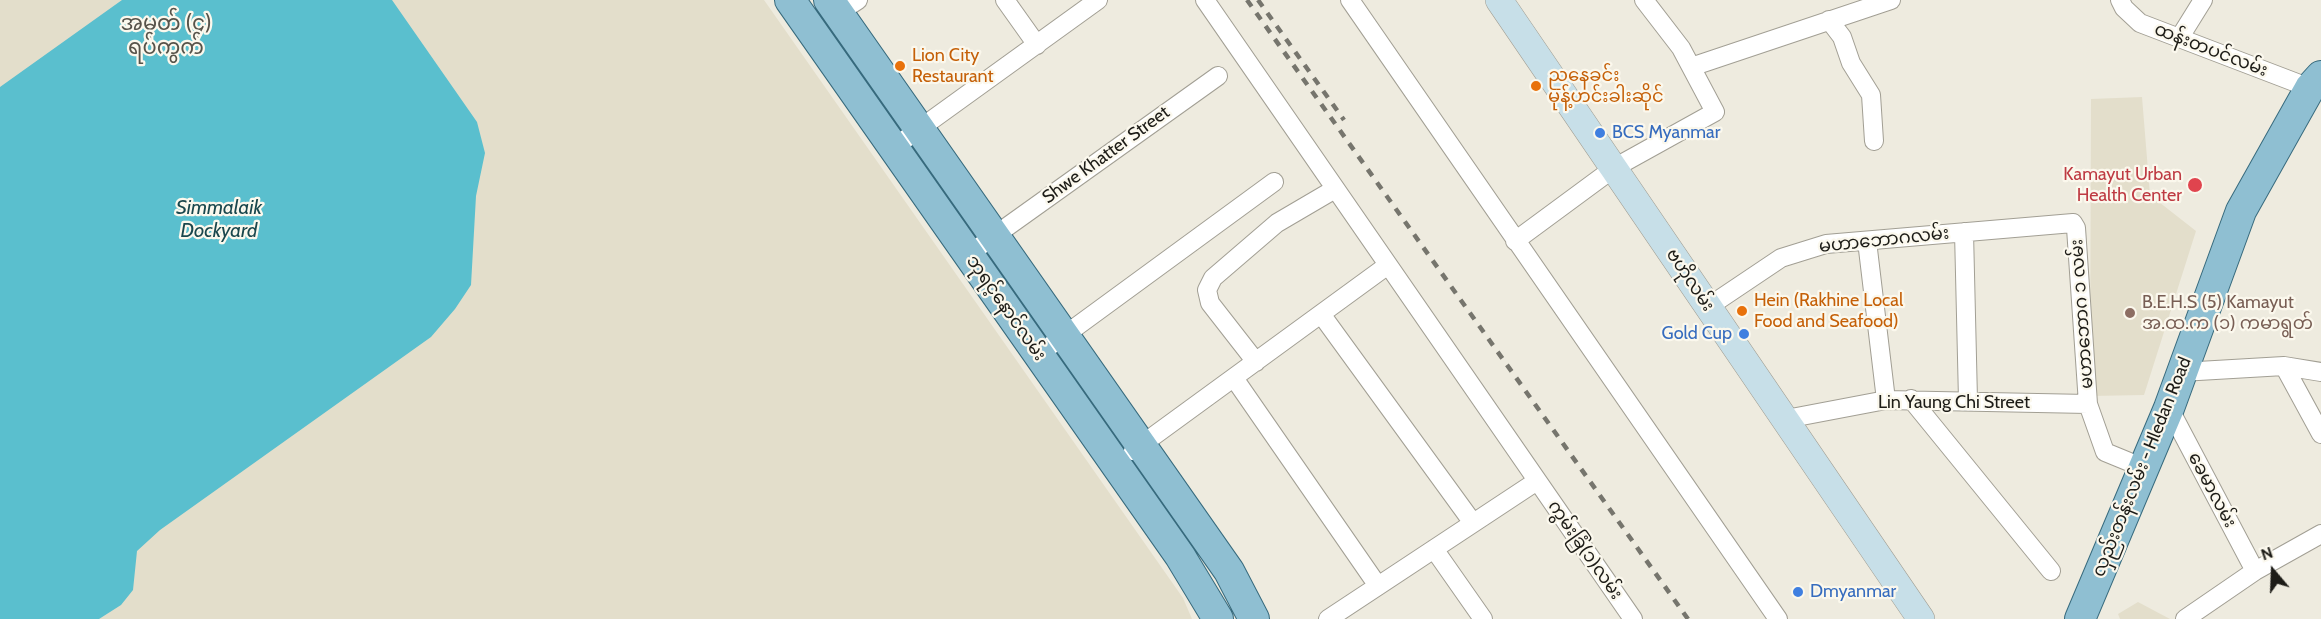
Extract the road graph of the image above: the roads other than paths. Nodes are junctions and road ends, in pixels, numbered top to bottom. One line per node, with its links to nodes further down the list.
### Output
1 (790, 0): 20 (main road, ဘုရင့်နောင်လမ်း)
2 (1005, 0): 14 (street)
3 (1098, 0): 14 (street)
4 (1205, 0): 23 (street, ကွမ်းခြံ(၁)လမ်း)
5 (1350, 0): 27 (street)
6 (1499, 0): 21 (main road, ဗဟိုလမ်း)
7 (1644, 0): 15 (street)
8 (1891, 0): 12 (street)
9 (2120, 0): 13 (street, ထန်းတပင်လမ်း)
10 (2203, 0): 13 (street)
11 (842, 4): 18 (main road, ဘုရင့်နောင်လမ်း)
12 (1829, 20): 15 (street); 19 (street)
13 (2180, 37): 17 (street, ထန်းတပင်လမ်း)
14 (1037, 45): 18 (street)
15 (1691, 67): 21 (street)
16 (1218, 76): 26 (street, Shwe Khatter Street)
17 (2316, 82): 37 (main road, လှည်းတန်းလမ်း - Hledan Road)
18 (918, 130): 20 (street); 26 (main road, ဘုရင့်နောင်လမ်း)
19 (1874, 141)
20 (893, 148): 29 (main road, ဘုရင့်နောင်လမ်း)
21 (1614, 168): 27 (street); 31 (main road, ဗဟိုလမ်း)
22 (1274, 182): 33 (street)
23 (1335, 189): 30 (street, ကွမ်းခြံ(၁)လမ်း); 35 (street)
24 (2075, 224): 25 (street, မဟာဘောဂလမ်း); 43 (street, မဟာဘောဂ ၁ လမ်း)
25 (1964, 232): 28 (street, မဟာဘောဂလမ်း); 42 (street)
26 (995, 235): 29 (street, Shwe Khatter Street); 33 (main road, ဘုရင့်နောင်လမ်း)
27 (1515, 241): 62 (street)
28 (1867, 241): 31 (street, မဟာဘောဂလမ်း); 41 (street)
29 (969, 254): 34 (main road, ဘုရင့်နောင်လမ်း)
30 (1388, 265): 32 (street); 50 (street, ကွမ်းခြံ(၁)လမ်း)
31 (1708, 307): 45 (main road, ဗဟိုလမ်း)
32 (1322, 314): 35 (street); 51 (street)
33 (1063, 337): 34 (street); 47 (main road, ဘုရင့်နောင်လမ်း)
34 (1039, 354): 48 (main road, ဘုရင့်နောင်လမ်း)
35 (1256, 362): 39 (street)
36 (2284, 366): 37 (street); 38 (street); 46 (street)
37 (2181, 372): 44 (main road, လှည်းတန်းလမ်း - Hledan Road)
38 (2321, 372)
39 (1234, 378): 47 (street); 56 (street)
40 (1911, 399): 41 (street, Lin Yaung Chi Street); 42 (street, Lin Yaung Chi Street); 54 (street)
41 (1886, 400): 45 (street, Lin Yaung Chi Street)
42 (1968, 400): 43 (street, Lin Yaung Chi Street)
43 (2088, 404): 49 (street, မဟာဘောဂ ၁ လမ်း)
44 (2169, 408): 49 (main road, လှည်းတန်းလမ်း - Hledan Road); 55 (street, ခေမာလမ်း)
45 (1786, 419): 63 (main road, ဗဟိုလမ်း)
46 (2321, 434)
47 (1140, 446): 48 (street); 58 (main road, ဘုရင့်နောင်လမ်း)
48 (1115, 463): 57 (main road, ဘုရင့်နောင်လမ်း)
49 (2144, 468): 64 (main road, လှည်းတန်းလမ်း - Hledan Road)
50 (1537, 481): 51 (street); 61 (street, ကွမ်းခြံ(၁)လမ်း)
51 (1473, 523): 53 (street)
52 (2321, 534): 55 (street)
53 (1434, 549): 56 (street); 60 (street)
54 (2051, 571)
55 (2255, 571): 65 (street)
56 (1378, 586): 59 (street)
57 (1218, 619)
58 (1254, 619)
59 (1328, 619)
60 (1483, 619)
61 (1633, 619)
62 (1778, 619)
63 (1921, 619)
64 (2080, 619)
65 (2185, 619)

